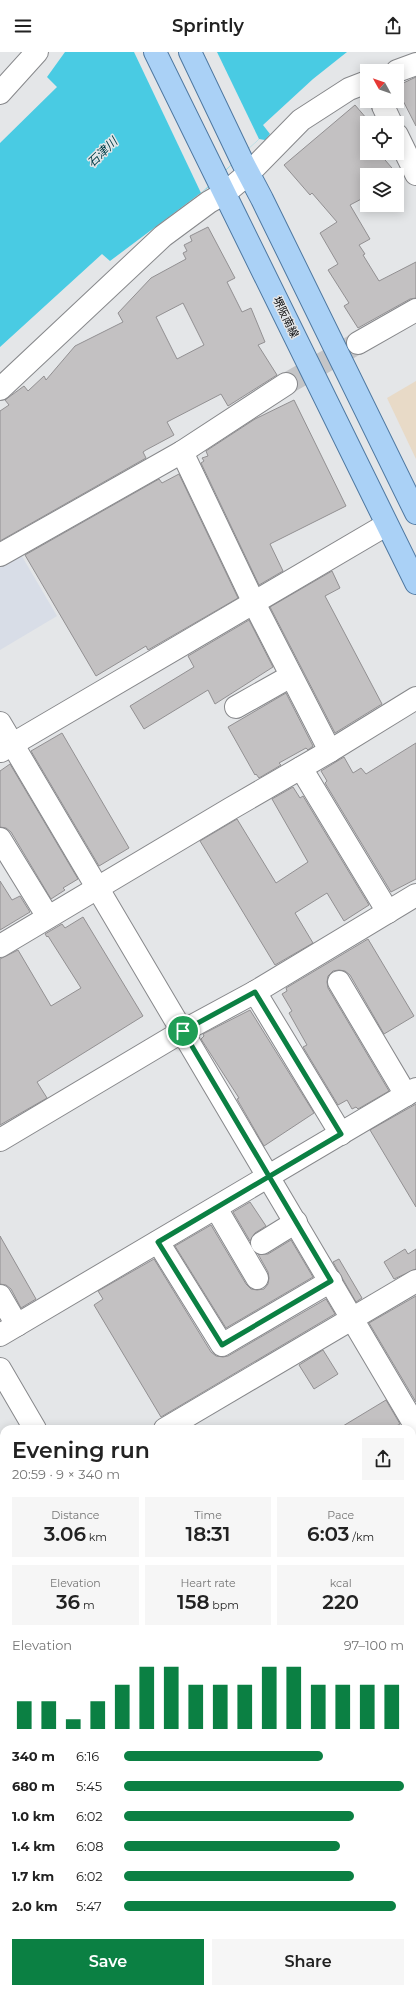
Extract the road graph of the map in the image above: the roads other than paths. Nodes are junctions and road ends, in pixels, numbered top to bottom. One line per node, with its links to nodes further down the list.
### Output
1 (37, 52): 7 (street)
2 (155, 52): 11 (main road, 堺阪南線)
3 (190, 52): 9 (main road)
4 (416, 64): 5 (street)
5 (404, 68)
6 (360, 85): 9 (street)
7 (0, 93)
8 (404, 149): 10 (street)
9 (246, 168): 11 (street); 17 (main road)
10 (416, 174)
11 (222, 188): 15 (street); 18 (main road, 堺阪南線)
12 (416, 310): 13 (street)
13 (358, 343)
14 (286, 384): 16 (street)
15 (0, 389)
16 (182, 452): 19 (street); 21 (street)
17 (416, 513)
18 (386, 525): 20 (main road, 堺阪南線); 21 (street)
19 (0, 555)
20 (416, 583)
21 (254, 603): 22 (street); 26 (street)
22 (291, 676): 24 (street); 27 (street)
23 (416, 698): 27 (street)
24 (236, 707)
25 (0, 723): 26 (street)
26 (6, 748): 30 (street)
27 (330, 751): 28 (street)
28 (301, 768): 30 (street); 32 (street)
29 (0, 839): 33 (street)
30 (98, 888): 33 (street); 37 (street)
31 (416, 895): 32 (street)
32 (388, 912): 36 (street)
33 (48, 918): 34 (street)
34 (0, 946)
35 (339, 982): 38 (street)
36 (255, 992): 37 (street); 39 (street)
37 (183, 1031): 40 (street); 41 (street)
38 (411, 1092): 39 (street)
39 (341, 1134): 41 (street)
40 (0, 1140)
41 (269, 1177): 42 (street); 43 (street)
42 (216, 1208): 44 (street); 46 (street)
43 (296, 1222): 45 (street); 47 (street)
44 (158, 1242): 47 (street); 51 (street)
45 (262, 1242)
46 (257, 1278)
47 (331, 1281): 50 (street)
48 (416, 1281): 50 (street)
49 (0, 1296): 51 (street)
50 (353, 1319): 54 (street); 55 (street)
51 (8, 1330)
52 (0, 1369): 53 (street)
53 (33, 1425)
54 (172, 1425)
55 (415, 1425)

